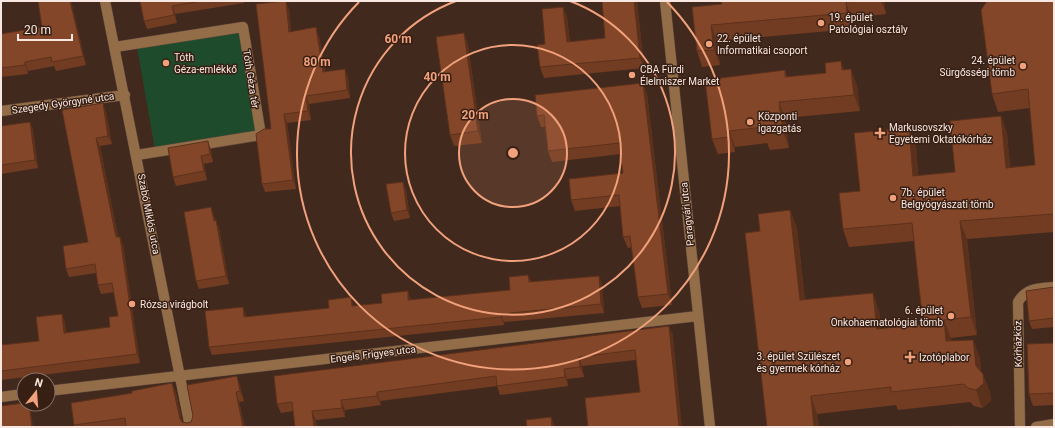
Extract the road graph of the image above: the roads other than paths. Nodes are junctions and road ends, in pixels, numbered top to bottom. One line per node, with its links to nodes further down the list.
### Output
1 (105, 1): 3 (street, Szabó Miklós utca)
2 (666, 1): 8 (street, Paragvári utca)
3 (115, 48): 4 (street, Szabó Miklós utca); 6 (street, Tóth Géza tér)
4 (125, 95): 5 (street, Szegedy Györgyné utca); 6 (street, Szabó Miklós utca)
5 (1, 111)
6 (137, 155): 9 (street, Szabó Miklós utca)
7 (1054, 287): 16 (street, Kórházköz)
8 (698, 316): 9 (street, Engels Frigyes utca); 15 (street, Paragvári utca)
9 (180, 376): 10 (street, Engels Frigyes utca); 14 (street, Szabó Miklós utca)
10 (56, 390)
11 (16, 395): 12 (street)
12 (1, 397)
13 (1054, 424): 17 (street)
14 (190, 427)
15 (710, 427)
16 (1020, 427)
17 (1036, 427)

